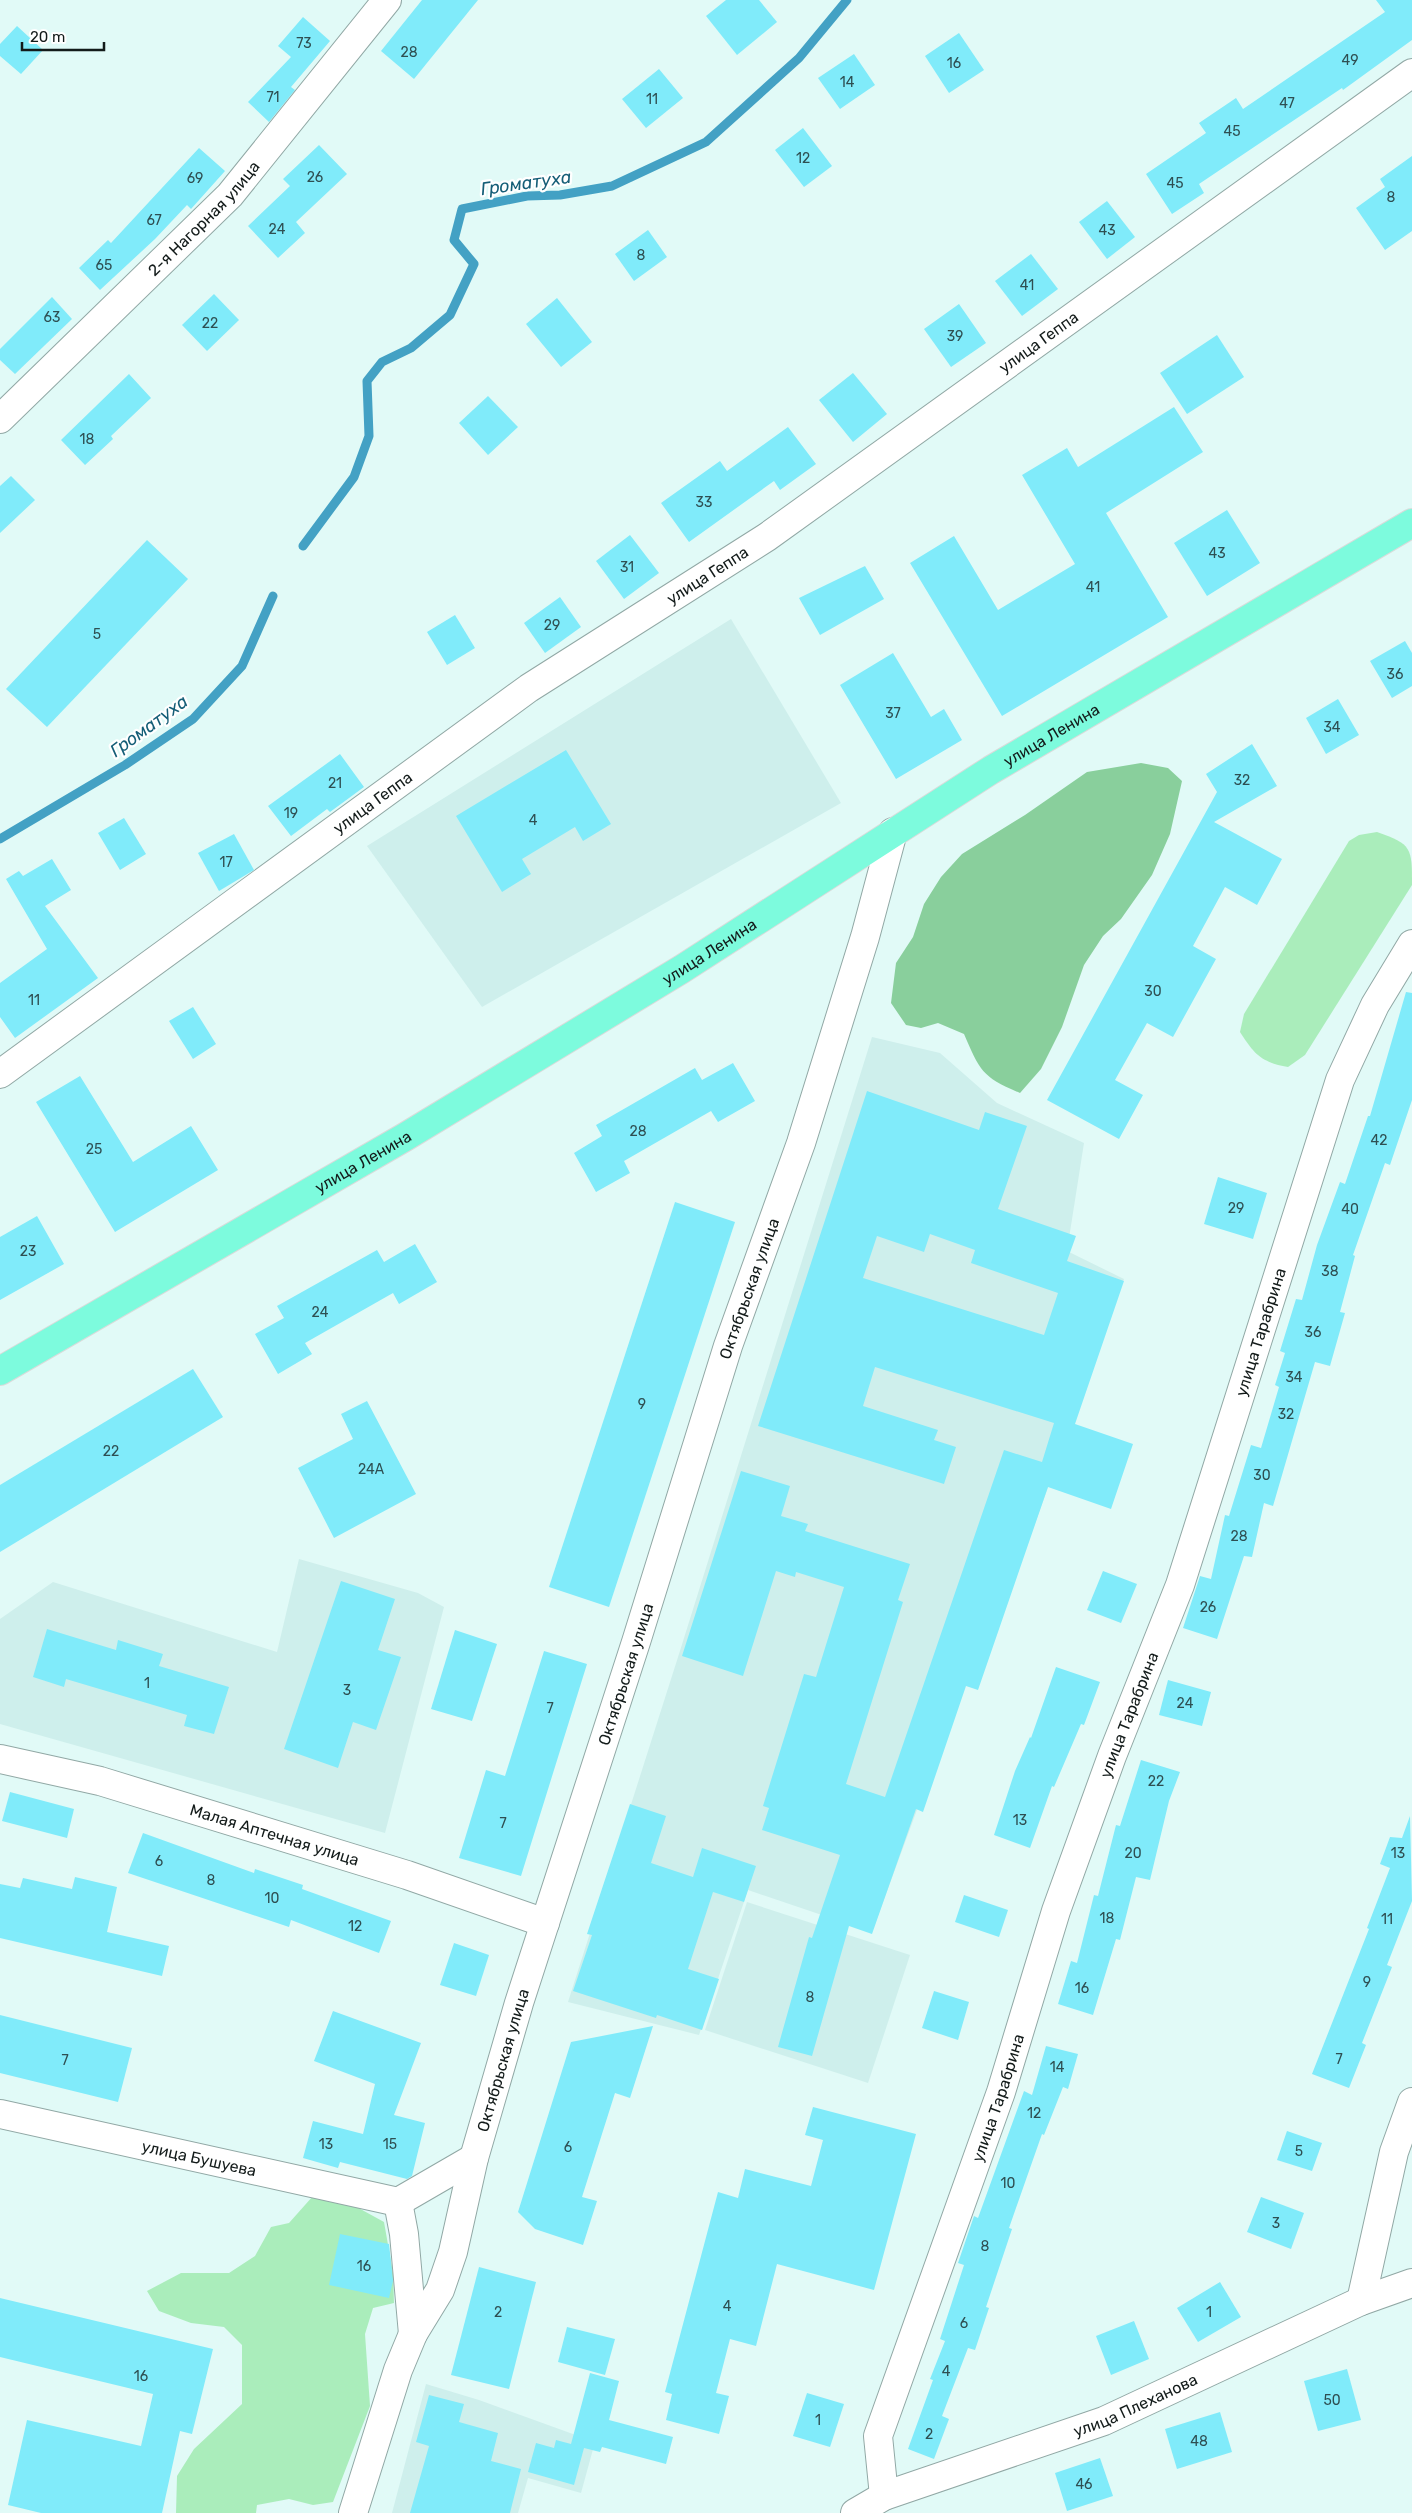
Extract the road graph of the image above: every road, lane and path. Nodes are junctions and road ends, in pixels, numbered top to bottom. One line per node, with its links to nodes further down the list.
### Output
1 (387, 0): 3 (street, 2-я Нагорная улица)
2 (1412, 73): 7 (street, улица Геппа)
3 (0, 419)
4 (1412, 523): 5 (main road, улица Ленина)
5 (893, 832): 8 (main road, улица Ленина); 10 (street, Октябрьская улица)
6 (1412, 944): 18 (street, улица Тарабрина)
7 (0, 1074)
8 (0, 1371)
9 (0, 1759): 10 (street, Малая Аптечная улица)
10 (545, 1924): 13 (street, Октябрьская улица)
11 (1412, 2102): 16 (street)
12 (0, 2114): 14 (street, улица Бушуева)
13 (474, 2158): 14 (street); 17 (street, Октябрьская улица)
14 (398, 2202): 17 (street)
15 (1412, 2283): 16 (street, улица Плеханова)
16 (1361, 2301): 18 (street, улица Плеханова)
17 (413, 2334): 19 (street, Октябрьская улица)
18 (884, 2496): 20 (street, улица Плеханова)
19 (353, 2513)
20 (855, 2513)

